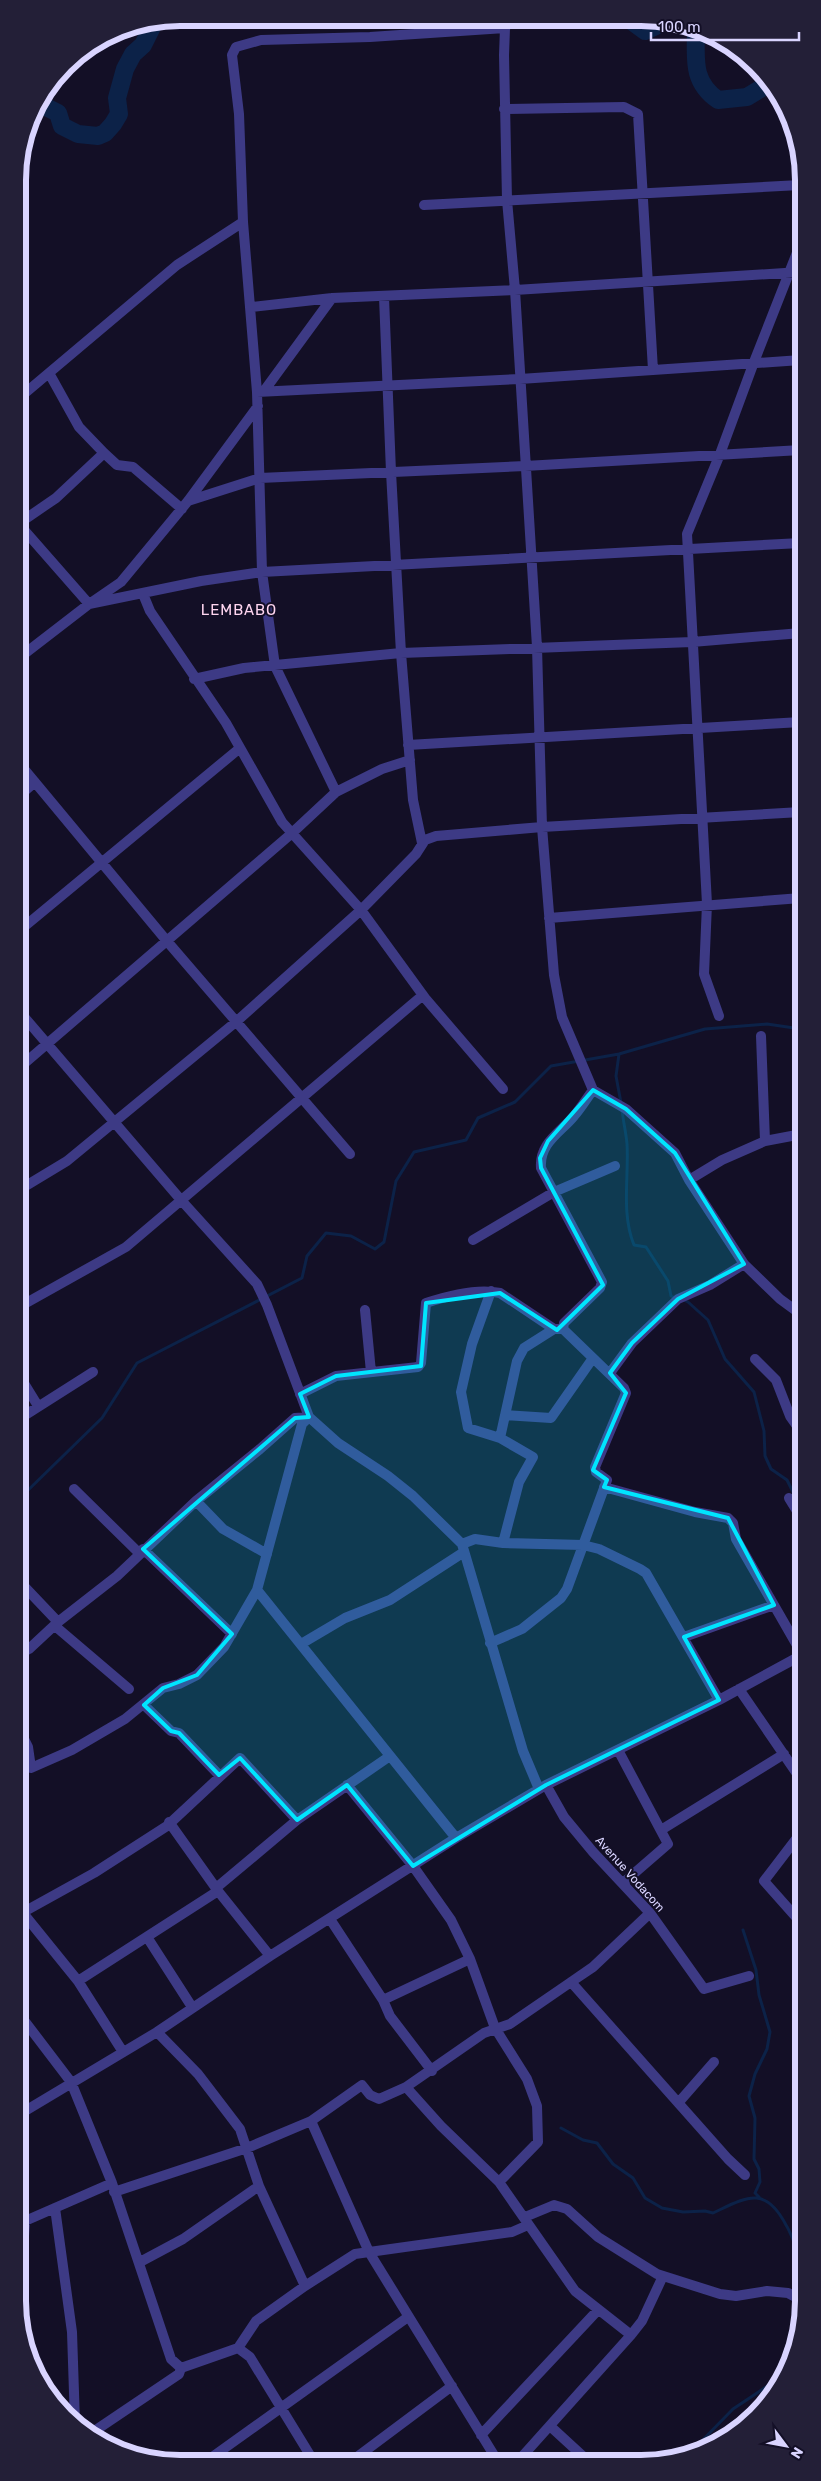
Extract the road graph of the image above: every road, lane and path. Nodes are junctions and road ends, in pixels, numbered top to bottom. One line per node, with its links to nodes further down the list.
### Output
1 (487, 26): 8 (street)
2 (508, 26): 3 (street)
3 (504, 109): 5 (street); 6 (street)
4 (795, 186): 5 (street)
5 (642, 195): 6 (street); 12 (street)
6 (507, 200): 7 (street); 13 (street)
7 (424, 205)
8 (243, 222): 16 (street); 20 (street)
9 (795, 258): 11 (street)
10 (795, 272): 11 (street)
11 (789, 273): 12 (street); 18 (street)
12 (648, 281): 13 (street); 19 (street)
13 (515, 290): 14 (street); 21 (street)
14 (384, 297): 15 (street); 22 (street)
15 (332, 298): 16 (street); 23 (street)
16 (251, 307): 23 (street)
17 (795, 360): 18 (street)
18 (754, 362): 19 (street); 28 (street)
19 (653, 370): 21 (street)
20 (49, 374): 24 (street); 27 (street)
21 (520, 379): 22 (street); 29 (street)
22 (388, 386): 23 (street); 30 (street)
23 (260, 391): 25 (street)
24 (27, 392)
25 (258, 406): 31 (street); 32 (street)
26 (795, 450): 28 (street)
27 (104, 453): 33 (street); 34 (street)
28 (720, 454): 29 (street); 37 (street)
29 (525, 466): 30 (street); 38 (street)
30 (391, 472): 31 (street); 39 (street)
31 (260, 478): 32 (street); 40 (street)
32 (188, 500): 33 (street)
33 (182, 509): 42 (street)
34 (27, 518)
35 (27, 534): 42 (street)
36 (795, 543): 37 (street)
37 (687, 548): 38 (street); 44 (street)
38 (530, 557): 39 (street); 45 (street)
39 (398, 565): 40 (street); 47 (street)
40 (262, 572): 41 (street); 48 (street)
41 (143, 594): 42 (street); 49 (street)
42 (89, 604): 46 (street)
43 (795, 634): 44 (street)
44 (692, 642): 45 (street); 51 (street)
45 (537, 647): 47 (street); 52 (street)
46 (27, 651)
47 (401, 653): 48 (street); 53 (street)
48 (275, 666): 49 (street); 59 (street)
49 (194, 679): 54 (street)
50 (795, 722): 51 (street)
51 (699, 728): 52 (street); 61 (street)
52 (541, 738): 53 (street); 62 (street)
53 (408, 745): 55 (street)
54 (240, 748): 63 (street); 65 (street)
55 (410, 760): 59 (street); 64 (street)
56 (27, 772): 57 (street)
57 (35, 782): 58 (street); 65 (street)
58 (27, 789)
59 (336, 792): 63 (street)
60 (795, 812): 61 (street)
61 (702, 817): 62 (street); 67 (street)
62 (542, 827): 64 (street); 69 (street)
63 (291, 834): 68 (street); 71 (street)
64 (422, 843): 68 (street)
65 (102, 863): 70 (street); 71 (street)
66 (795, 898): 67 (street)
67 (707, 904): 69 (street); 73 (street)
68 (361, 910): 72 (street); 75 (street)
69 (549, 918): 80 (street)
70 (27, 925)
71 (166, 940): 75 (street); 77 (street)
72 (423, 995): 79 (street); 81 (street)
73 (719, 1016)
74 (27, 1020): 77 (street)
75 (237, 1021): 81 (street); 82 (street)
76 (761, 1036): 84 (street)
77 (47, 1044): 78 (street); 82 (street)
78 (27, 1062)
79 (503, 1089)
80 (593, 1090): 87 (street); 89 (street)
81 (302, 1098): 85 (street); 90 (street)
82 (115, 1123): 88 (street); 90 (street)
83 (795, 1135): 84 (street)
84 (765, 1141): 87 (street)
85 (350, 1154)
86 (615, 1166): 89 (street)
87 (690, 1180): 92 (street)
88 (27, 1186)
89 (554, 1192): 91 (street); 97 (street)
90 (181, 1200): 94 (street); 104 (street)
91 (473, 1240)
92 (744, 1264): 95 (street); 102 (street)
93 (491, 1291): 97 (street); 101 (street); 110 (street)
94 (26, 1303)
95 (794, 1308)
96 (365, 1310): 101 (street)
97 (559, 1329): 98 (street); 107 (street)
98 (593, 1358): 102 (street); 107 (street)
99 (755, 1359): 109 (street)
100 (93, 1372): 105 (street)
101 (371, 1372): 104 (street)
102 (610, 1373): 111 (street)
103 (26, 1386): 105 (street)
104 (300, 1394): 108 (street)
105 (38, 1406): 106 (street)
106 (26, 1414)
107 (504, 1415): 110 (street)
108 (309, 1417): 114 (street); 118 (street); 120 (street)
109 (794, 1422)
110 (500, 1438): 116 (street)
111 (604, 1487): 117 (street); 123 (street)
112 (74, 1488): 119 (street)
113 (789, 1498): 115 (street)
114 (196, 1501): 119 (street); 120 (street)
115 (794, 1507)
116 (504, 1543): 117 (street); 118 (street)
117 (582, 1545): 126 (street); 128 (street)
118 (463, 1548): 128 (street, Avenue Vodacom); 129 (street)
119 (141, 1551): 124 (street); 125 (street)
120 (267, 1554): 122 (street)
121 (26, 1589): 124 (street)
122 (257, 1590): 125 (street); 129 (street)
123 (774, 1605): 126 (street); 127 (street)
124 (56, 1624): 130 (street); 132 (street)
125 (232, 1634): 135 (street)
126 (684, 1637): 134 (street)
127 (794, 1641)
128 (490, 1643): 143 (street, Avenue Vodacom)
129 (301, 1644): 139 (street)
130 (26, 1651)
131 (794, 1659): 133 (street)
132 (129, 1689)
133 (739, 1689): 134 (street); 138 (street)
134 (719, 1700): 137 (street)
135 (144, 1706): 136 (street); 141 (street)
136 (26, 1744)
137 (618, 1750): 143 (street); 146 (street)
138 (784, 1754): 140 (street); 146 (street)
139 (390, 1756): 142 (street); 147 (street)
140 (794, 1769)
141 (219, 1775): 144 (street); 145 (street)
142 (347, 1785): 144 (street); 149 (street)
143 (543, 1787): 147 (street); 150 (street, Avenue Vodacom)
144 (297, 1820): 151 (street)
145 (169, 1822): 151 (street); 152 (street)
146 (661, 1830): 150 (street)
147 (456, 1838): 149 (street)
148 (794, 1840): 154 (street)
149 (414, 1866): 156 (street); 159 (street)
150 (623, 1884): 153 (street, Avenue Vodacom)
151 (217, 1890): 157 (street); 158 (street)
152 (26, 1910)
153 (650, 1913): 160 (street, Avenue Vodacom); 162 (street)
154 (794, 1915)
155 (26, 1919): 161 (street)
156 (330, 1919): 158 (street); 163 (street)
157 (147, 1937): 161 (street); 164 (street)
158 (270, 1956): 164 (street)
159 (470, 1959): 163 (street); 166 (street)
160 (750, 1976)
161 (78, 1981): 168 (street)
162 (571, 1982): 166 (street); 173 (street)
163 (383, 2000): 170 (street)
164 (192, 2007): 167 (street)
165 (26, 2023): 171 (street)
166 (496, 2028): 170 (street); 178 (street)
167 (157, 2032): 168 (street); 176 (street)
168 (124, 2052): 171 (street)
169 (714, 2062): 173 (street)
170 (432, 2071): 172 (street)
171 (71, 2082): 174 (street); 180 (street)
172 (406, 2087): 175 (street); 178 (street)
173 (679, 2102): 177 (street)
174 (26, 2110)
175 (311, 2121): 176 (street); 184 (street)
176 (246, 2148): 179 (street); 180 (street)
177 (745, 2175)
178 (499, 2182): 183 (street)
179 (260, 2186): 185 (street); 187 (street)
180 (113, 2187): 181 (street); 185 (street)
181 (55, 2208): 182 (street); 196 (street)
182 (26, 2218)
183 (527, 2221): 184 (street); 186 (street); 189 (street)
184 (369, 2252): 187 (street); 190 (street)
185 (140, 2262): 193 (street)
186 (663, 2276): 188 (street); 191 (street)
187 (305, 2286): 192 (street)
188 (794, 2297)
189 (598, 2310): 191 (street); 199 (street)
190 (408, 2317): 194 (street); 195 (street)
191 (632, 2335): 197 (street)
192 (238, 2348): 193 (street); 195 (street)
193 (181, 2368): 198 (street)
194 (452, 2386): 199 (street); 202 (street)
195 (281, 2410): 200 (street); 201 (street)
196 (76, 2414)
197 (550, 2426): 204 (street); 205 (street)
198 (96, 2430)
199 (482, 2434): 203 (street)
200 (215, 2455)
201 (310, 2455)
202 (360, 2455)
203 (495, 2455)
204 (524, 2455)
205 (582, 2455)

